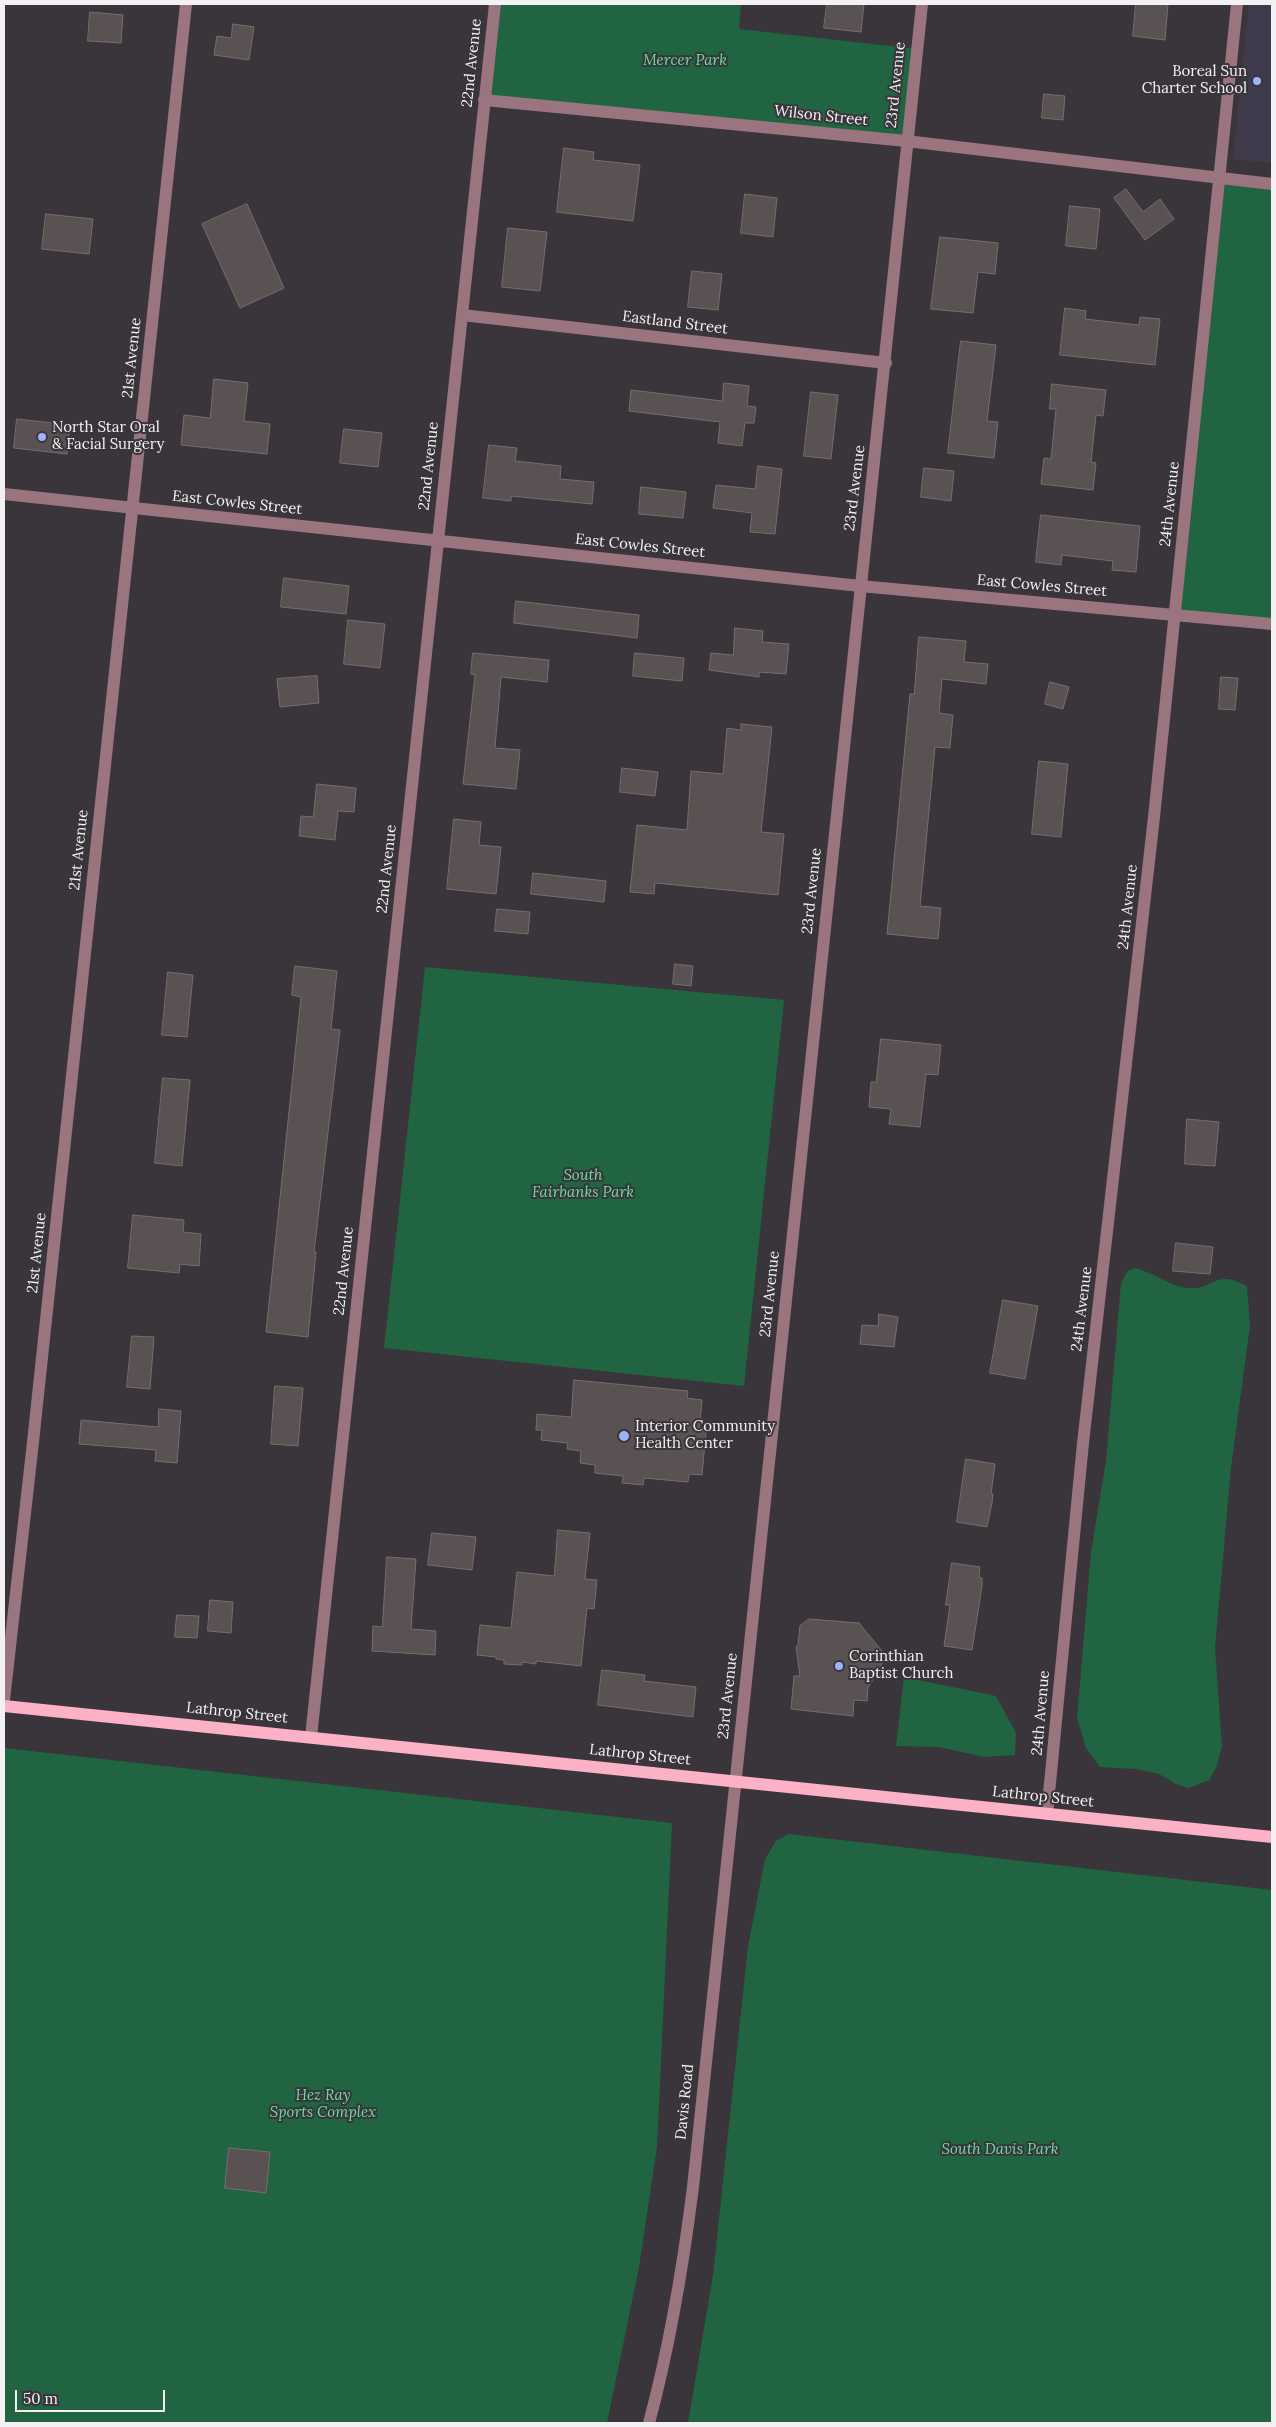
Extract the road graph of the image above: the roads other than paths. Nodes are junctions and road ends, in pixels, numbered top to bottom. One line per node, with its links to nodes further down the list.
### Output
1 (186, 4): 12 (street, 21st Avenue)
2 (495, 4): 5 (street, 22nd Avenue)
3 (922, 4): 6 (street, 23rd Avenue)
4 (1237, 4): 7 (street, 24th Avenue)
5 (484, 100): 6 (street, Wilson Street); 9 (street, 22nd Avenue)
6 (906, 141): 7 (street, Wilson Street); 10 (street, 23rd Avenue)
7 (1220, 179): 8 (street, Wilson Street); 15 (street, 24th Avenue)
8 (1272, 184)
9 (462, 315): 10 (street, Eastland Street); 13 (street, 22nd Avenue)
10 (886, 363): 14 (street, 23rd Avenue)
11 (4, 494): 12 (street, East Cowles Street)
12 (132, 508): 13 (street, East Cowles Street); 17 (street, 21st Avenue)
13 (438, 540): 14 (street, East Cowles Street); 19 (street, 22nd Avenue)
14 (860, 586): 15 (street, East Cowles Street); 20 (street, 23rd Avenue)
15 (1175, 615): 16 (street, East Cowles Street); 21 (street, 24th Avenue)
16 (1272, 624)
17 (4, 1700)
18 (4, 1706): 19 (main road, Lathrop Street)
19 (311, 1737): 20 (main road, Lathrop Street)
20 (734, 1781): 21 (main road, Lathrop Street); 23 (street, Davis Road)
21 (1048, 1814): 22 (main road, Lathrop Street)
22 (1272, 1837)
23 (649, 2423)

